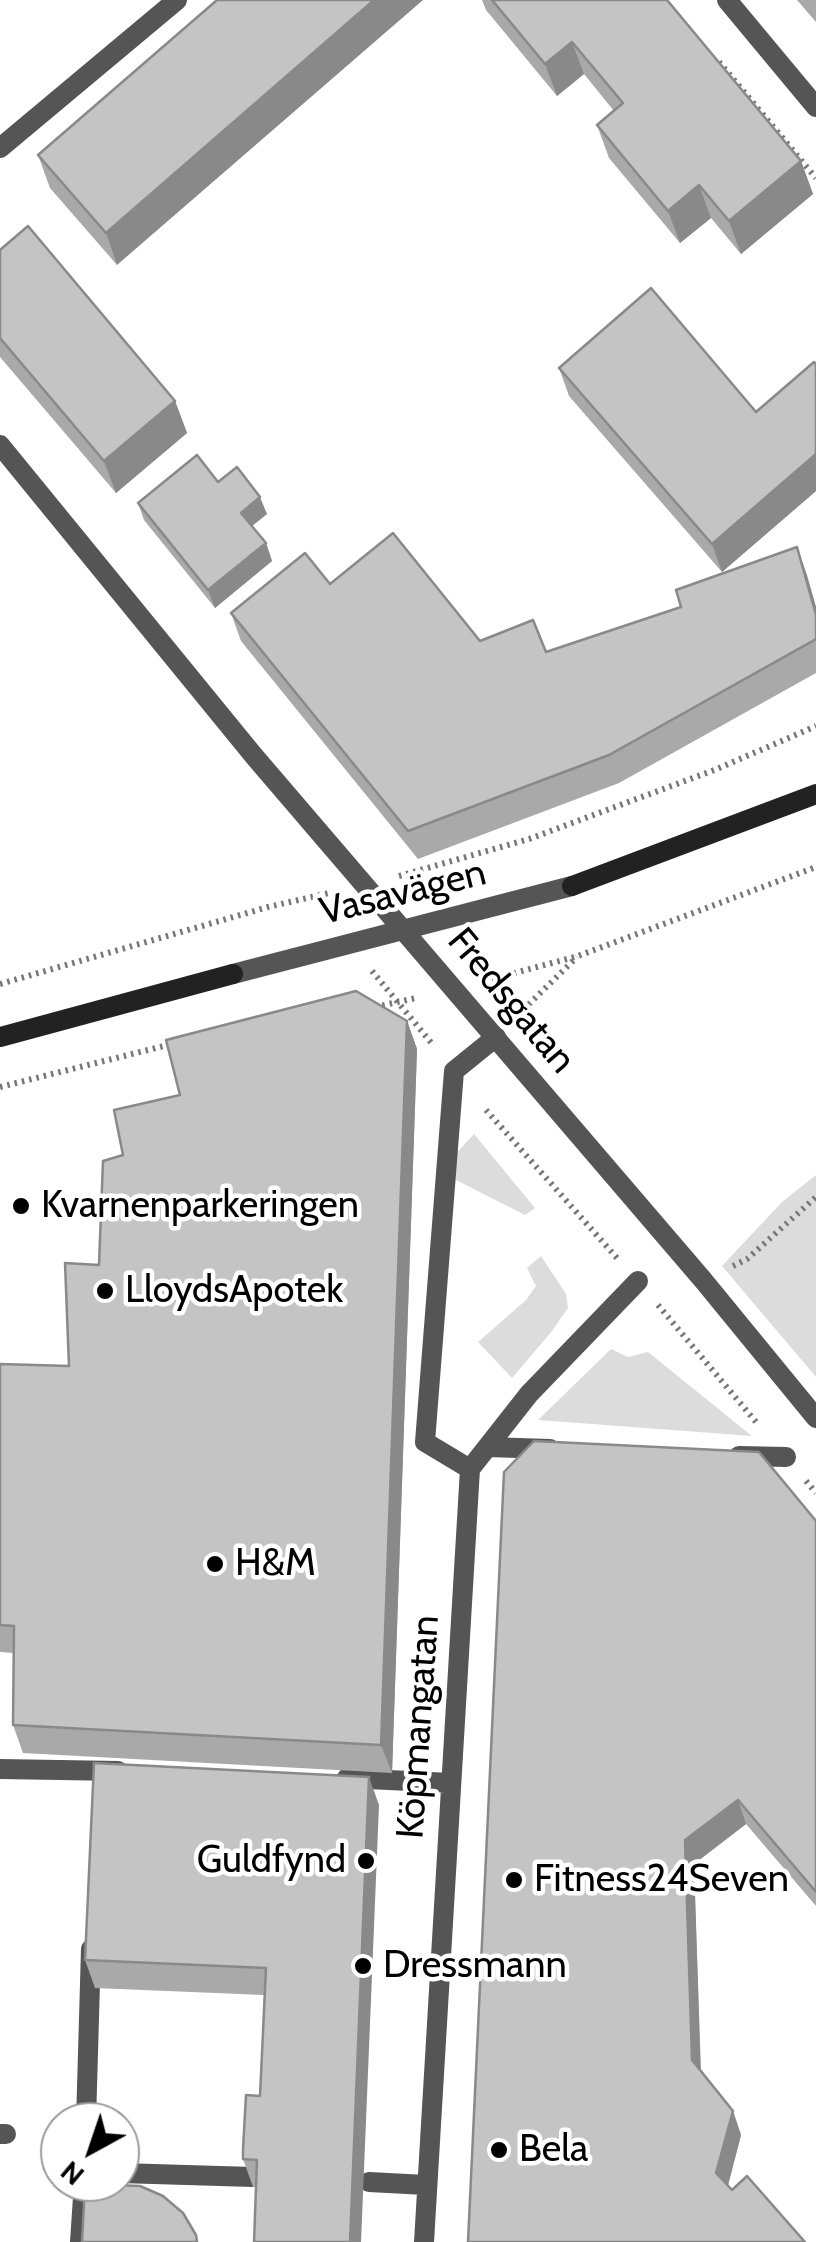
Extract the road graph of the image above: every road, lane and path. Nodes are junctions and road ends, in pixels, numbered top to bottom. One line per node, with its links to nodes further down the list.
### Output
1 (177, 0): 5 (street)
2 (727, 0): 4 (street)
3 (716, 60): 6 (path)
4 (816, 107)
5 (0, 148)
6 (816, 178)
7 (0, 445): 10 (street, Fredsgatan)
8 (816, 726): 10 (path)
9 (816, 794): 11 (main road, Vasavägen)
10 (365, 885): 12 (street, Fredsgatan); 15 (path)
11 (572, 886): 12 (street, Vasavägen)
12 (405, 929): 14 (street, Vasavägen); 17 (street, Fredsgatan)
13 (578, 956): 17 (path)
14 (233, 974): 16 (main road, Vasavägen)
15 (0, 984)
16 (0, 1037)
17 (496, 1038): 20 (street, Fredsgatan); 26 (street)
18 (816, 1197): 20 (path)
19 (638, 1280): 22 (street)
20 (703, 1280): 21 (street, Fredsgatan); 25 (path)
21 (816, 1418)
22 (487, 1447): 23 (street); 26 (street)
23 (567, 1450)
24 (726, 1455): 25 (street)
25 (786, 1457): 27 (path)
26 (470, 1469): 31 (street, Köpmangatan)
27 (816, 1493)
28 (0, 1769): 29 (street)
29 (135, 1771)
30 (332, 1778): 31 (street)
31 (450, 1783): 37 (street, Köpmangatan)
32 (92, 1927): 33 (street)
33 (87, 2102)
34 (140, 2174): 35 (street)
35 (253, 2177)
36 (369, 2182): 37 (street)
37 (426, 2185): 40 (street, Köpmangatan)
38 (83, 2202): 39 (street)
39 (80, 2242)
40 (424, 2242)

